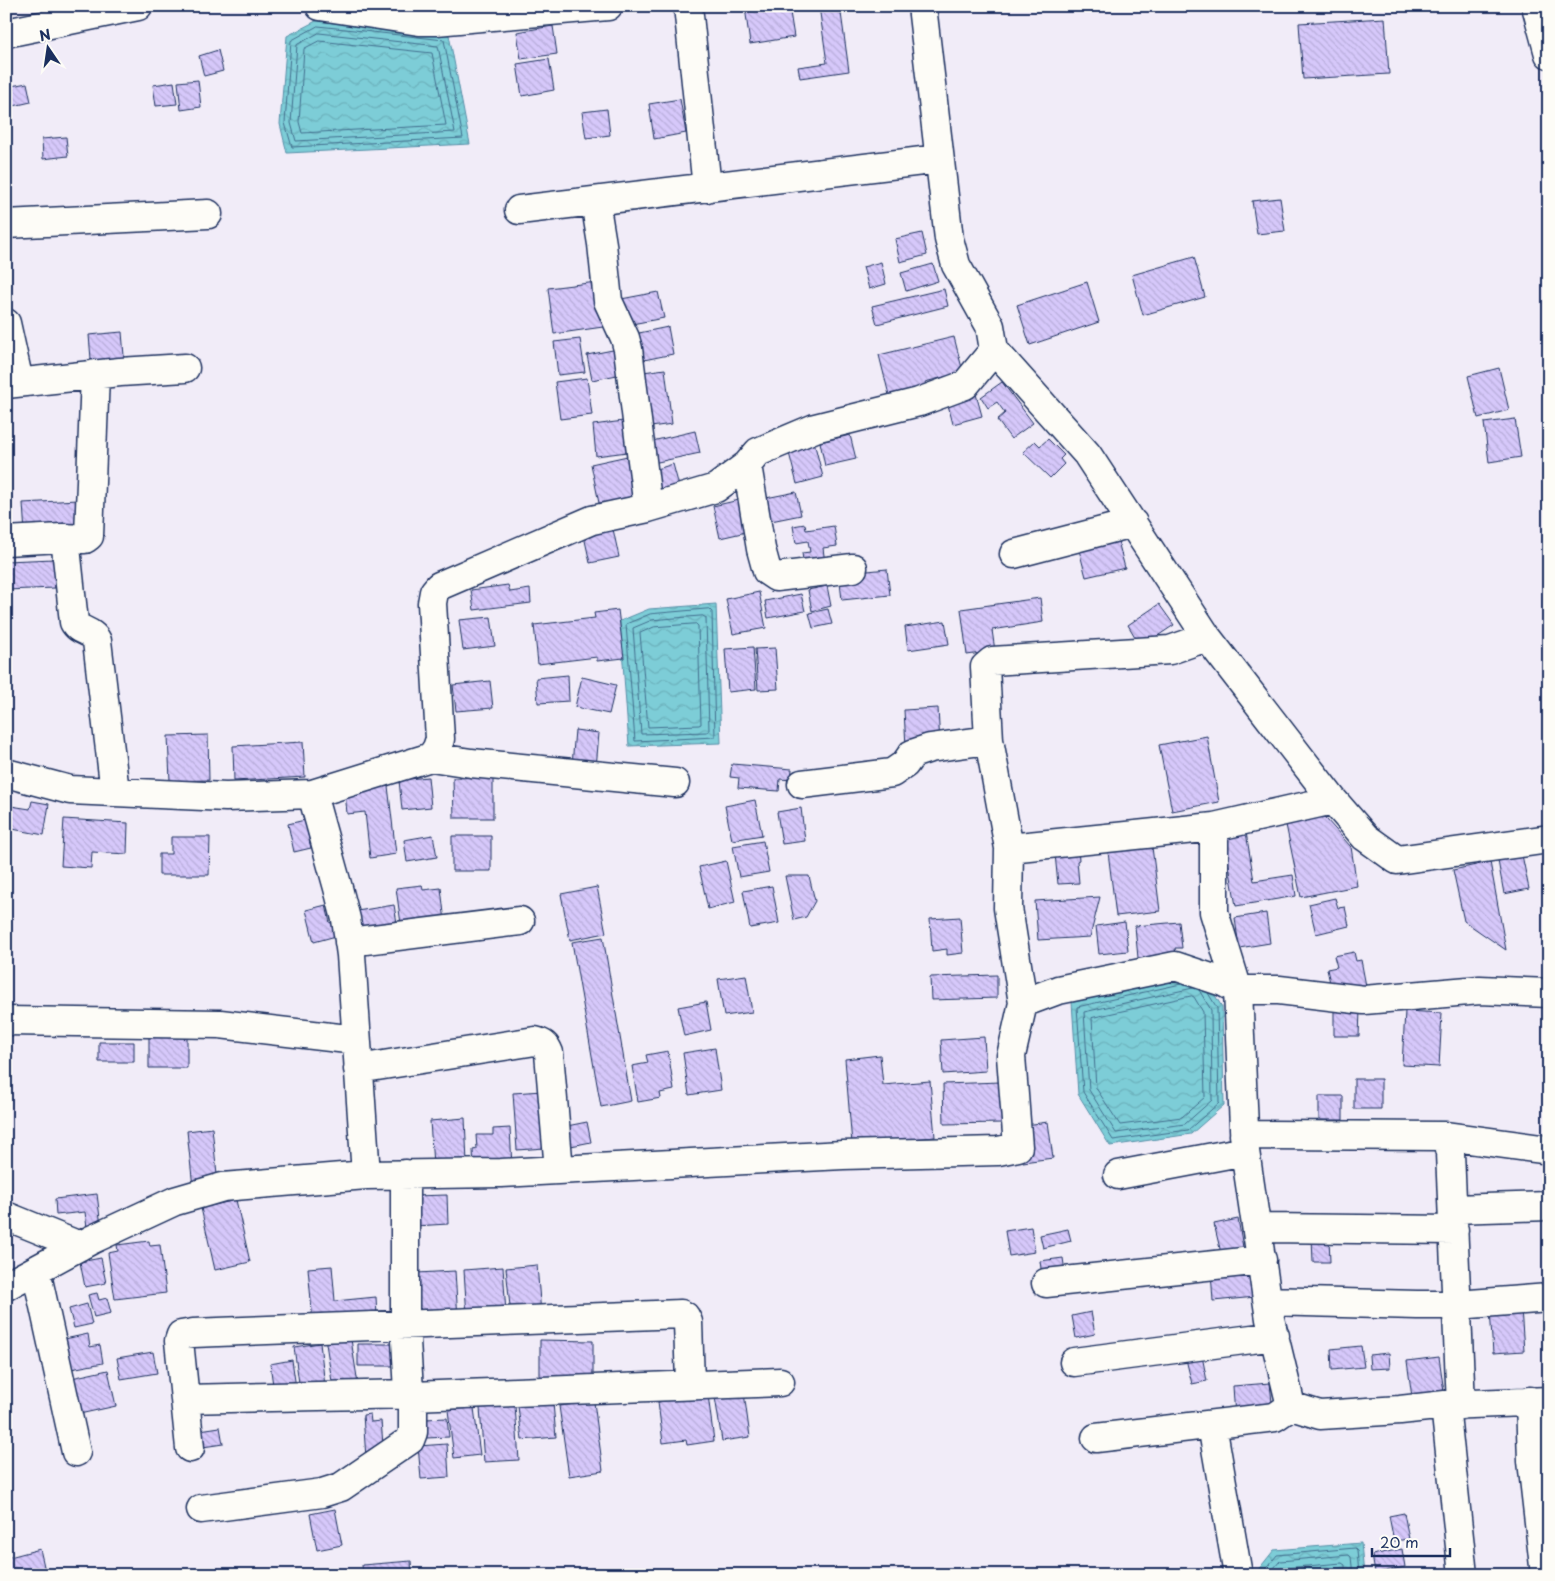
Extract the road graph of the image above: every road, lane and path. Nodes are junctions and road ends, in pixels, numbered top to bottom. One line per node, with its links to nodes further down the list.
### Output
1 (138, 6): 7 (street)
2 (320, 6): 3 (street)
3 (608, 6)
4 (688, 6): 10 (street)
5 (922, 6): 9 (street)
6 (1536, 6): 8 (street)
7 (6, 33)
8 (1549, 54)
9 (939, 159): 10 (street); 16 (street)
10 (707, 188): 11 (street)
11 (595, 201): 12 (street); 21 (street)
12 (519, 210)
13 (208, 214): 14 (street)
14 (6, 224)
15 (6, 323): 19 (street)
16 (994, 350): 20 (street); 22 (street)
17 (185, 368): 18 (street)
18 (95, 374): 19 (street); 23 (street)
19 (13, 383)
20 (747, 465): 21 (street); 26 (street)
21 (648, 508): 29 (street)
22 (1133, 523): 25 (street); 27 (street)
23 (66, 538): 24 (street); 33 (street)
24 (6, 541)
25 (1014, 554)
26 (853, 568)
27 (1208, 637): 28 (street); 35 (street)
28 (989, 740): 32 (street); 38 (street)
29 (431, 757): 31 (street); 34 (street)
30 (6, 773): 33 (street)
31 (675, 783)
32 (802, 784)
33 (116, 792): 34 (street)
34 (312, 794): 40 (street)
35 (1333, 800): 36 (street); 37 (street)
36 (1214, 827): 38 (street); 41 (street)
37 (1549, 839)
38 (1009, 848): 43 (street)
39 (520, 920): 40 (street)
40 (349, 942): 45 (street)
41 (1238, 990): 42 (street); 43 (street); 48 (street)
42 (1549, 993)
43 (1023, 1002): 50 (street)
44 (6, 1021): 45 (street)
45 (356, 1040): 46 (street)
46 (358, 1069): 50 (street); 52 (street)
47 (1446, 1136): 48 (street); 49 (street); 56 (street)
48 (1244, 1143): 53 (street); 57 (street)
49 (1549, 1150)
50 (559, 1170): 51 (street)
51 (405, 1174): 52 (street); 66 (street)
52 (366, 1175): 58 (street)
53 (1118, 1175)
54 (1549, 1206): 56 (street)
55 (6, 1216): 58 (street)
56 (1454, 1220): 57 (street); 65 (street)
57 (1256, 1228): 59 (street)
58 (80, 1246): 60 (street)
59 (1262, 1260): 61 (street); 64 (street)
60 (36, 1270): 62 (street); 79 (street)
61 (1046, 1283)
62 (6, 1286)
63 (1549, 1298): 65 (street)
64 (1268, 1301): 65 (street); 67 (street)
65 (1457, 1305): 74 (street)
66 (405, 1324): 70 (street); 71 (street); 72 (street)
67 (1275, 1336): 68 (street); 75 (street)
68 (1074, 1362)
69 (780, 1382): 70 (street)
70 (690, 1384): 71 (street)
71 (412, 1395): 72 (street); 80 (street)
72 (184, 1399): 78 (street)
73 (1539, 1401): 74 (street); 83 (street)
74 (1453, 1405): 75 (street); 82 (street)
75 (1292, 1406): 76 (street)
76 (1212, 1425): 77 (street); 81 (street)
77 (1096, 1438)
78 (190, 1448)
79 (76, 1452)
80 (201, 1509)
81 (1238, 1575)
82 (1463, 1575)
83 (1545, 1575)

